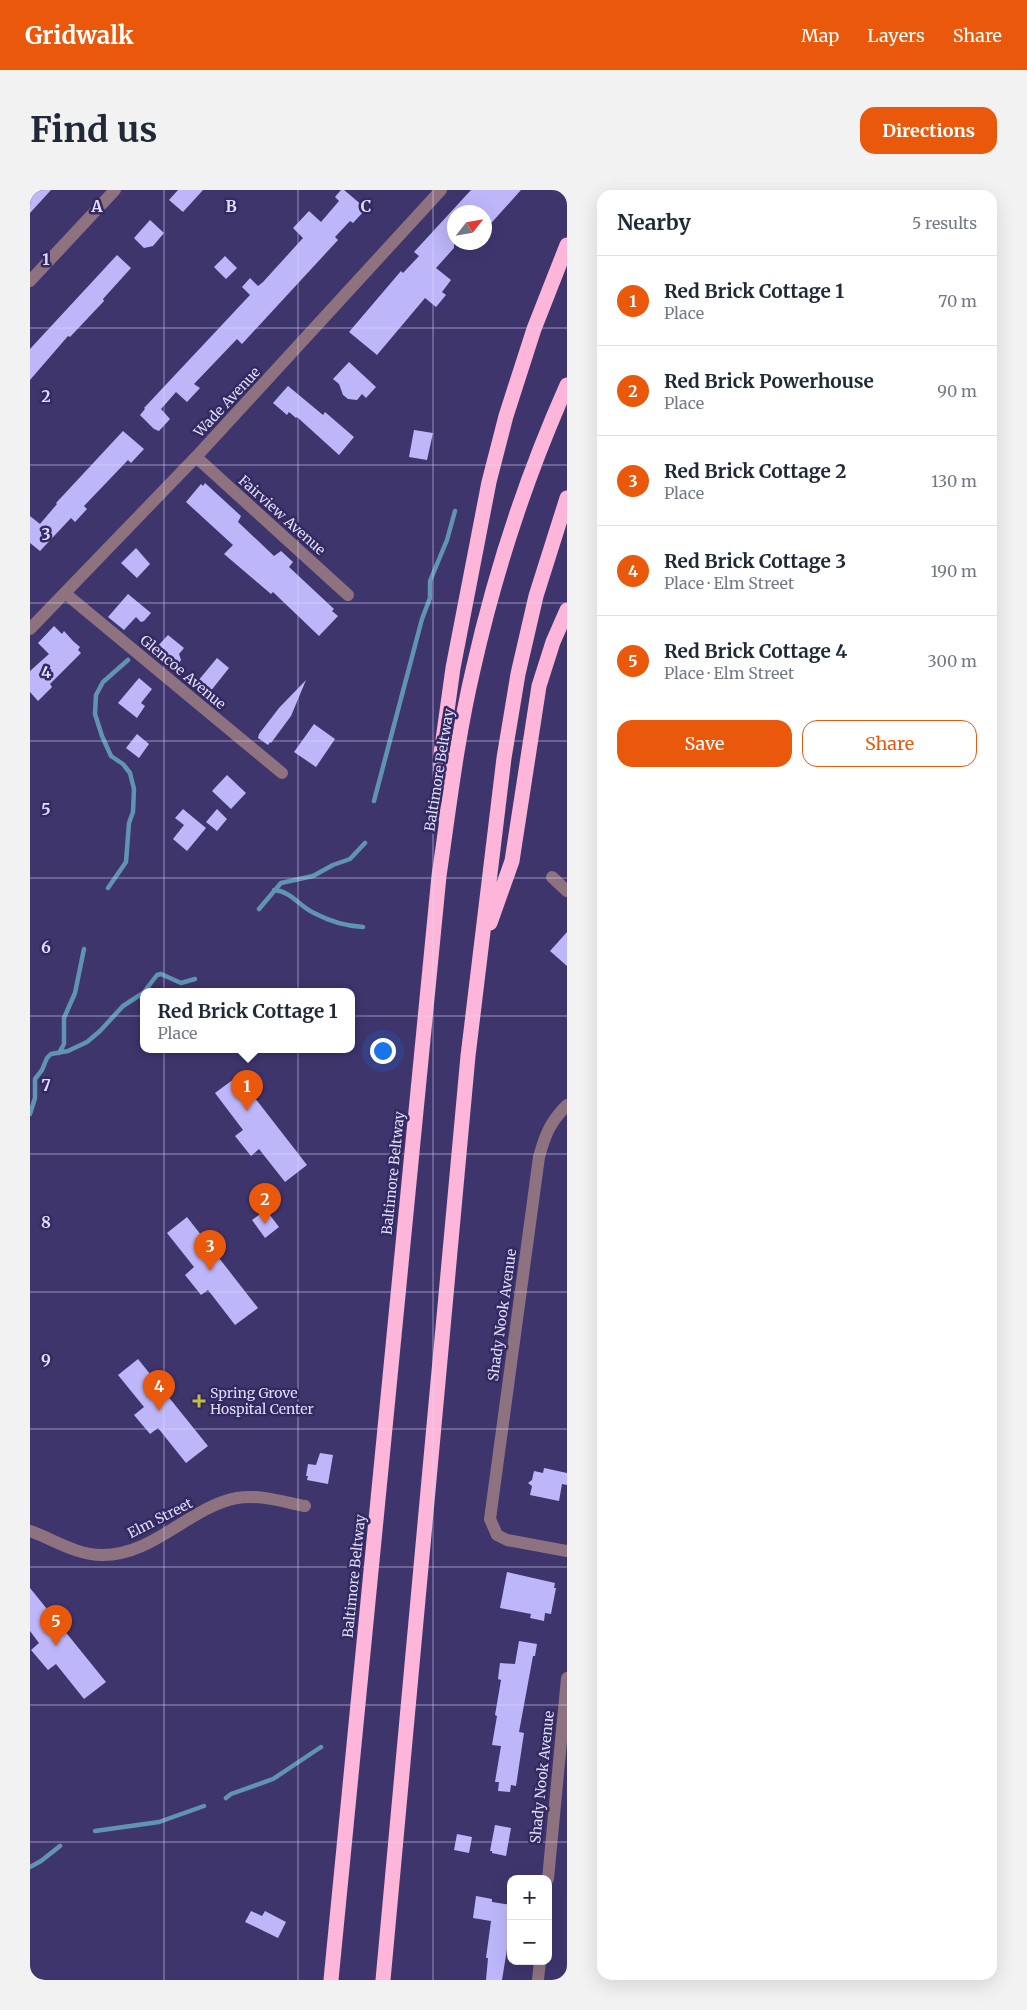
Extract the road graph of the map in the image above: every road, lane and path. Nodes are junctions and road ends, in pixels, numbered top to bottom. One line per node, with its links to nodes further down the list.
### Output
1 (115, 190): 4 (street)
2 (440, 190): 6 (street, Wade Avenue)
3 (567, 245): 13 (highway)
4 (30, 282)
5 (567, 386): 13 (highway, Baltimore Beltway)
6 (196, 457): 8 (street, Wade Avenue); 9 (street, Fairview Avenue)
7 (567, 498): 16 (highway)
8 (66, 594): 11 (street, Wade Avenue); 12 (street, Glencoe Avenue)
9 (348, 595)
10 (567, 610): 16 (highway)
11 (30, 629)
12 (282, 773)
13 (439, 876): 24 (highway, Baltimore Beltway)
14 (552, 877): 15 (street)
15 (567, 891)
16 (480, 952): 25 (highway)
17 (567, 1105): 20 (street, Shady Nook Avenue)
18 (305, 1506): 19 (street, Elm Street)
19 (30, 1531)
20 (567, 1551)
21 (567, 1678): 22 (street, Shady Nook Avenue)
22 (548, 1875)
23 (540, 1965): 26 (street)
24 (330, 1980)
25 (383, 1980)
26 (538, 1980)

